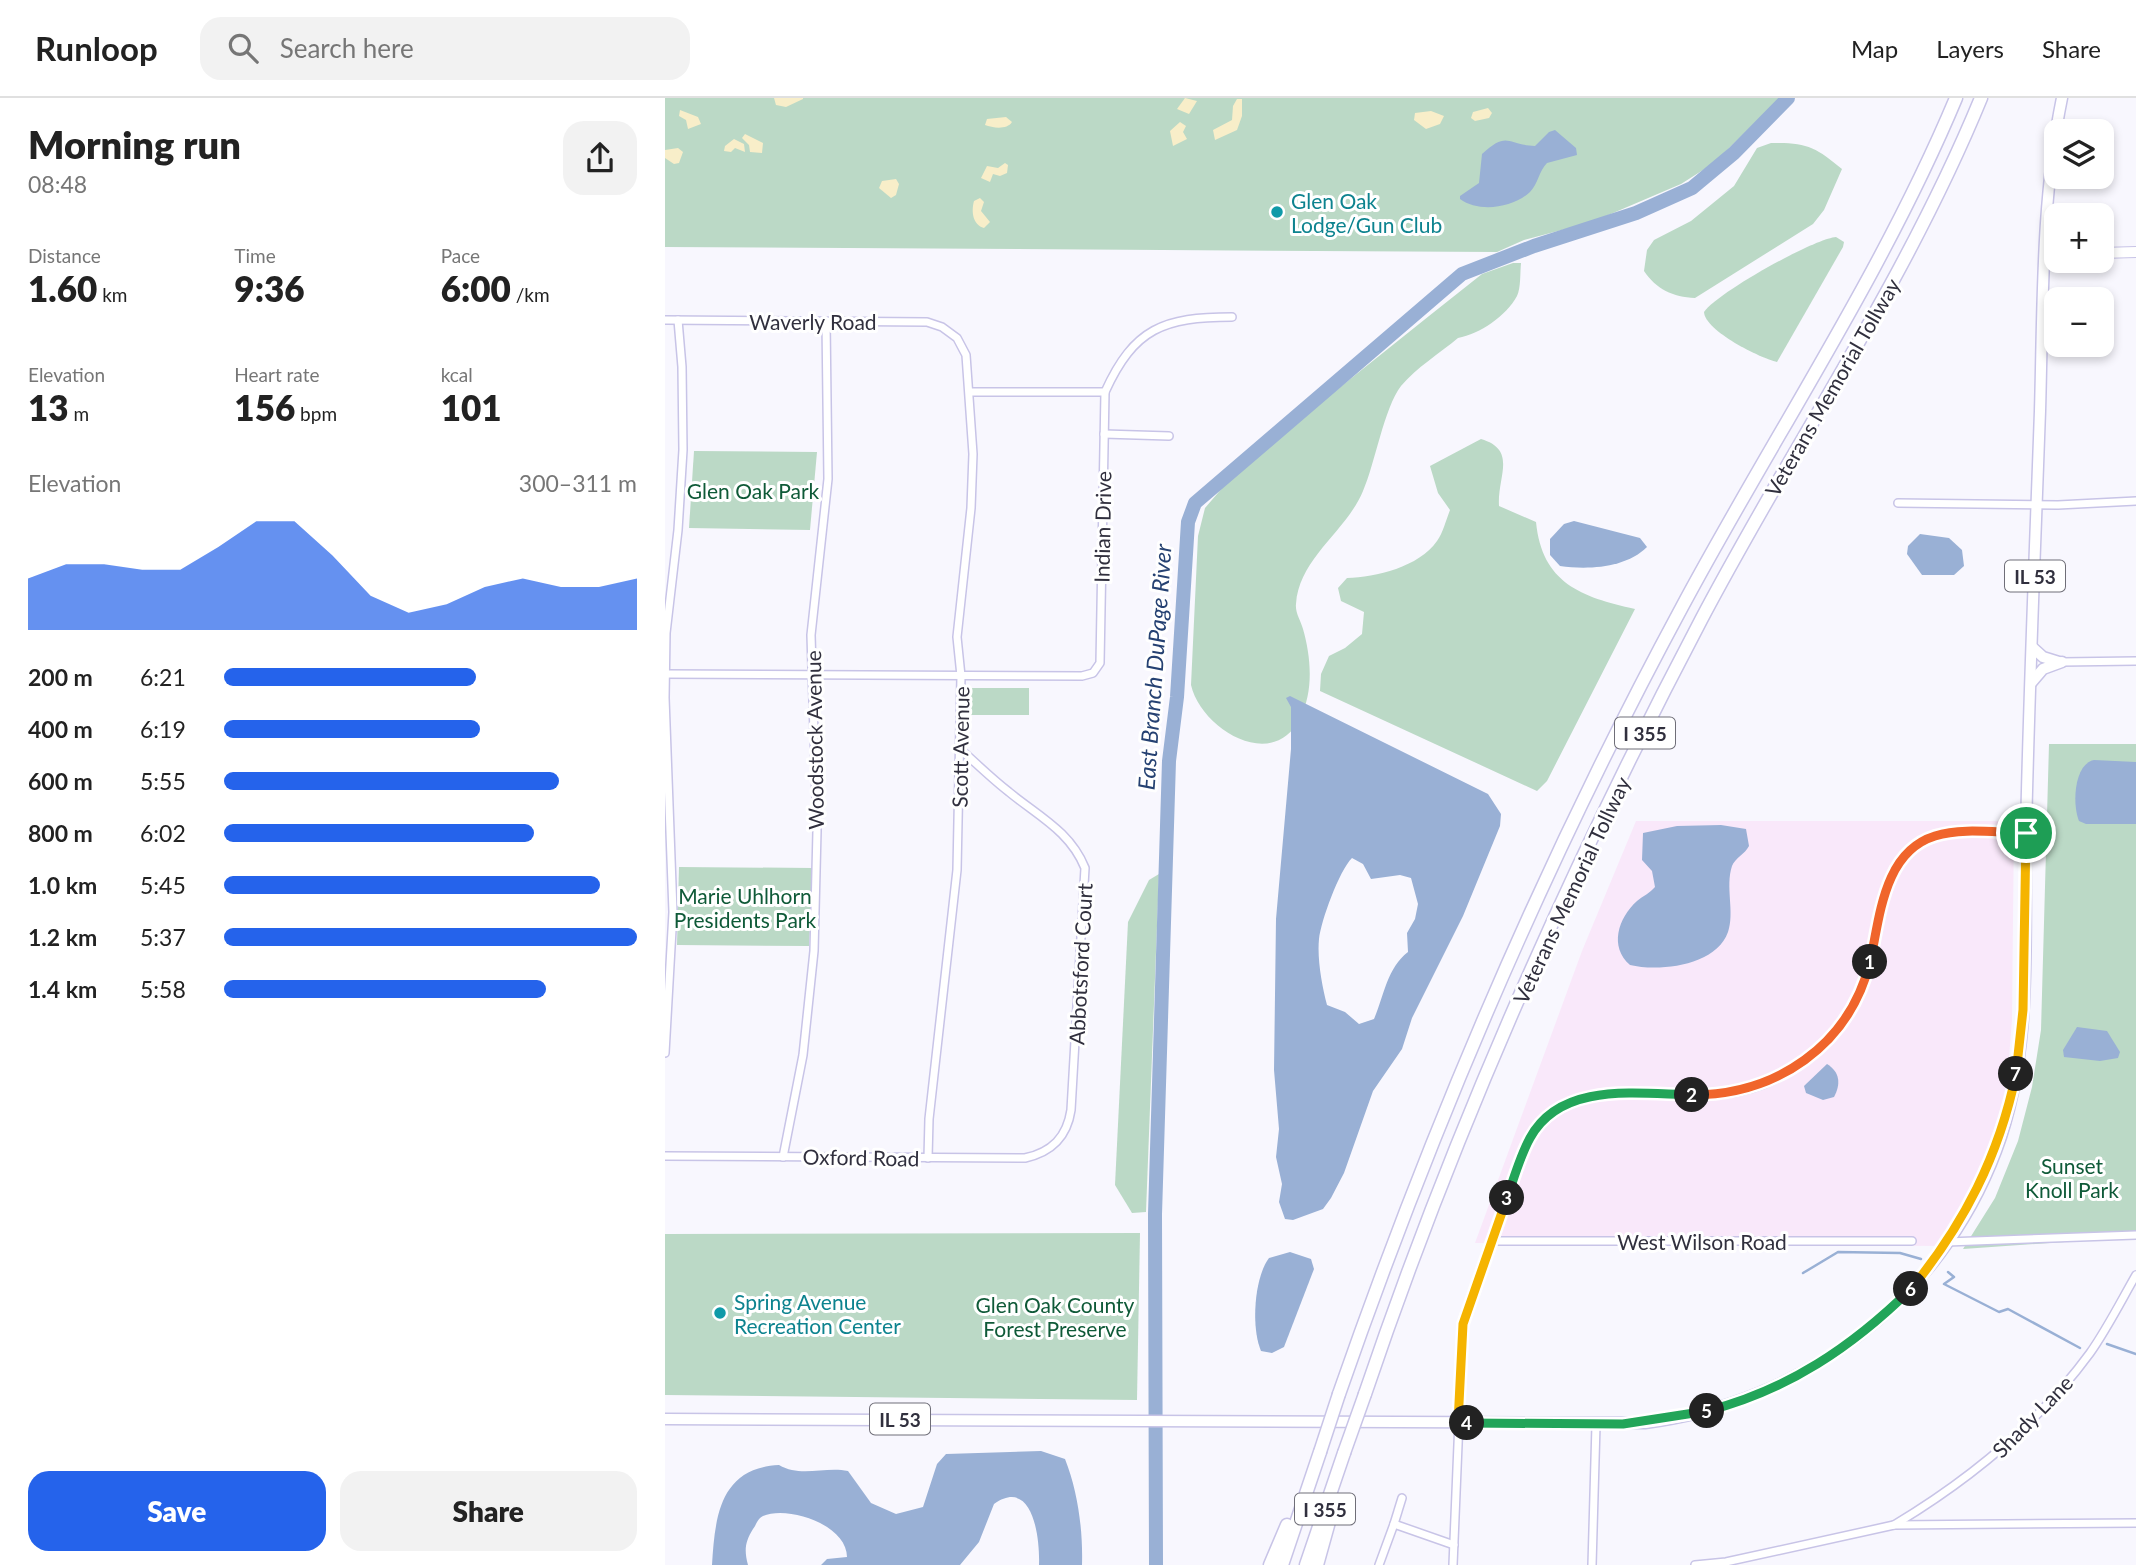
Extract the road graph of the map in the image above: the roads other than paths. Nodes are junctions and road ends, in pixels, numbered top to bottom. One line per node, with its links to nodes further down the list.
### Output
1 (1956, 98): 43 (highway, Veterans Memorial Tollway / I 355, bridge)
2 (1981, 98): 42 (highway, Veterans Memorial Tollway / I 355, bridge)
3 (2062, 98): 4 (main road, IL 53)
4 (2051, 203)
5 (2136, 252): 6 (street)
6 (2114, 253)
7 (2050, 273): 19 (main road, IL 53)
8 (1232, 317): 14 (street)
9 (665, 320): 10 (street, Waverly Road)
10 (677, 320): 11 (street, Waverly Road); 23 (street)
11 (826, 322): 12 (street, Waverly Road); 24 (street, Woodstock Avenue)
12 (957, 338): 13 (street, Scott Avenue)
13 (971, 392): 14 (street); 25 (street, Scott Avenue)
14 (1105, 392): 15 (street, Indian Drive)
15 (1104, 434): 16 (street); 25 (street, Indian Drive)
16 (1169, 436)
17 (2136, 500): 19 (street)
18 (1898, 503): 19 (street)
19 (2037, 506): 20 (main road, IL 53)
20 (2032, 647): 22 (main road); 26 (main road, IL 53)
21 (2136, 661): 22 (street)
22 (2062, 662): 26 (main road)
23 (665, 674): 24 (street); 29 (street)
24 (812, 675): 25 (street); 32 (street, Woodstock Avenue)
25 (961, 676): 27 (street, Scott Avenue)
26 (2031, 683): 28 (main road, IL 53)
27 (960, 749): 30 (street, Abbotsford Court); 33 (street, Scott Avenue)
28 (2026, 833): 35 (street); 37 (main road, IL 53)
29 (665, 1053)
30 (1054, 1146): 33 (street, Oxford Road)
31 (665, 1156): 32 (street, Oxford Road)
32 (783, 1157): 33 (street, Oxford Road)
33 (928, 1158)
34 (2136, 1235): 37 (street)
35 (1491, 1241): 36 (street, West Wilson Road); 40 (street)
36 (1912, 1241)
37 (1947, 1242): 41 (main road, IL 53)
38 (2136, 1275): 47 (street, Shady Lane)
39 (665, 1419): 40 (main road, IL 53)
40 (1458, 1423): 41 (main road, IL 53); 48 (street)
41 (1595, 1425): 55 (street)
42 (1343, 1458): 51 (highway, Veterans Memorial Tollway / I 355); 52 (highway)
43 (1309, 1485): 49 (highway); 50 (highway, Veterans Memorial Tollway / I 355)
44 (1402, 1498): 46 (street)
45 (2136, 1523): 47 (street)
46 (1394, 1524): 48 (street); 53 (street)
47 (1894, 1525): 56 (street)
48 (1454, 1545): 54 (street)
49 (1270, 1565)
50 (1282, 1565)
51 (1306, 1565)
52 (1317, 1565)
53 (1379, 1565)
54 (1453, 1565)
55 (1593, 1565)
56 (1695, 1565)

